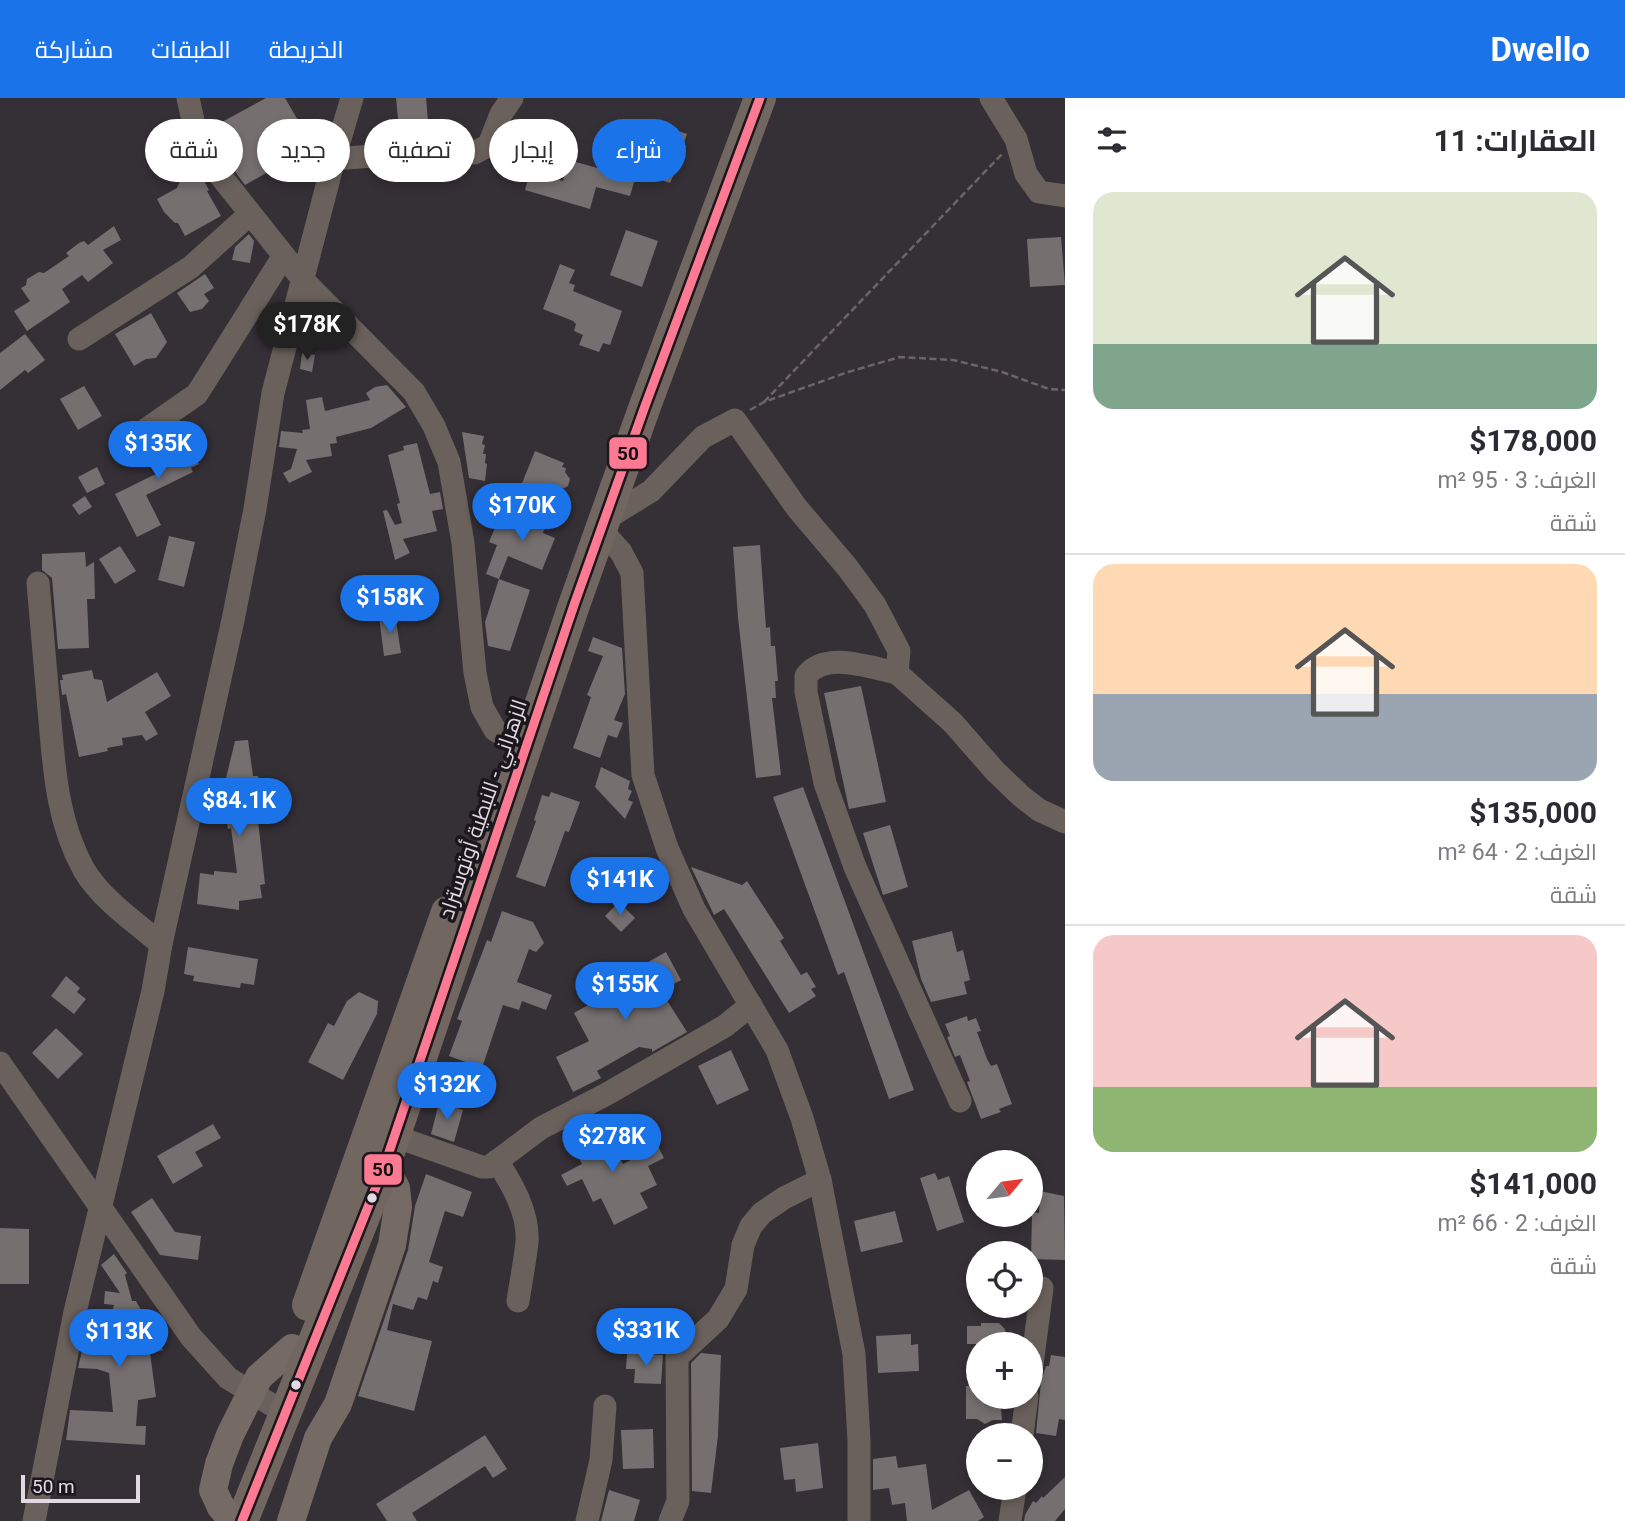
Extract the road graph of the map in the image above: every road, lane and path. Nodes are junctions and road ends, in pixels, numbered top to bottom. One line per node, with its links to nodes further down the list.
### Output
1 (188, 98): 12 (street)
2 (352, 98): 7 (street)
3 (512, 98): 9 (street)
4 (742, 98): 20 (highway, الزهراني - النبطية أوتوستراد)
5 (761, 98): 20 (highway, الزهراني - النبطية أوتوستراد)
6 (991, 98): 8 (street)
7 (346, 119)
8 (1016, 139): 11 (street); 17 (path)
9 (350, 158)
10 (328, 182): 14 (street)
11 (1065, 196)
12 (250, 214): 13 (street); 15 (street)
13 (283, 257): 14 (street); 19 (street)
14 (304, 281): 24 (street); 26 (street)
15 (79, 339)
16 (1065, 390): 17 (path)
17 (764, 402): 18 (path)
18 (735, 420): 20 (street); 23 (street)
19 (144, 431)
20 (594, 536): 22 (highway, الزهراني - النبطية أوتوستراد); 27 (street)
21 (38, 583): 26 (street)
22 (565, 602): 24 (highway, الزهراني - النبطية أوتوستراد); 30 (highway, الزهراني - النبطية أوتوستراد)
23 (897, 673): 25 (street); 29 (street)
24 (509, 738): 36 (highway, الزهراني - النبطية أوتوستراد)
25 (1065, 822)
26 (161, 944): 34 (street)
27 (751, 1004): 31 (street); 33 (street)
28 (0, 1063): 34 (street)
29 (960, 1101)
30 (394, 1136): 31 (street); 32 (highway, الزهراني - النبطية أوتوستراد)
31 (497, 1161): 35 (street)
32 (384, 1167): 37 (main road); 40 (highway, الزهراني - النبطية أوتوستراد)
33 (820, 1180): 45 (street); 46 (street)
34 (101, 1210): 36 (street); 41 (street)
35 (518, 1301)
36 (261, 1398): 40 (highway, الزهراني - النبطية أوتوستراد)
37 (338, 1404): 42 (main road); 43 (main road)
38 (605, 1406): 44 (street)
39 (1013, 1500): 47 (street)
40 (231, 1517)
41 (34, 1521)
42 (291, 1521)
43 (311, 1521)
44 (587, 1521)
45 (670, 1521)
46 (859, 1521)
47 (1010, 1521)

